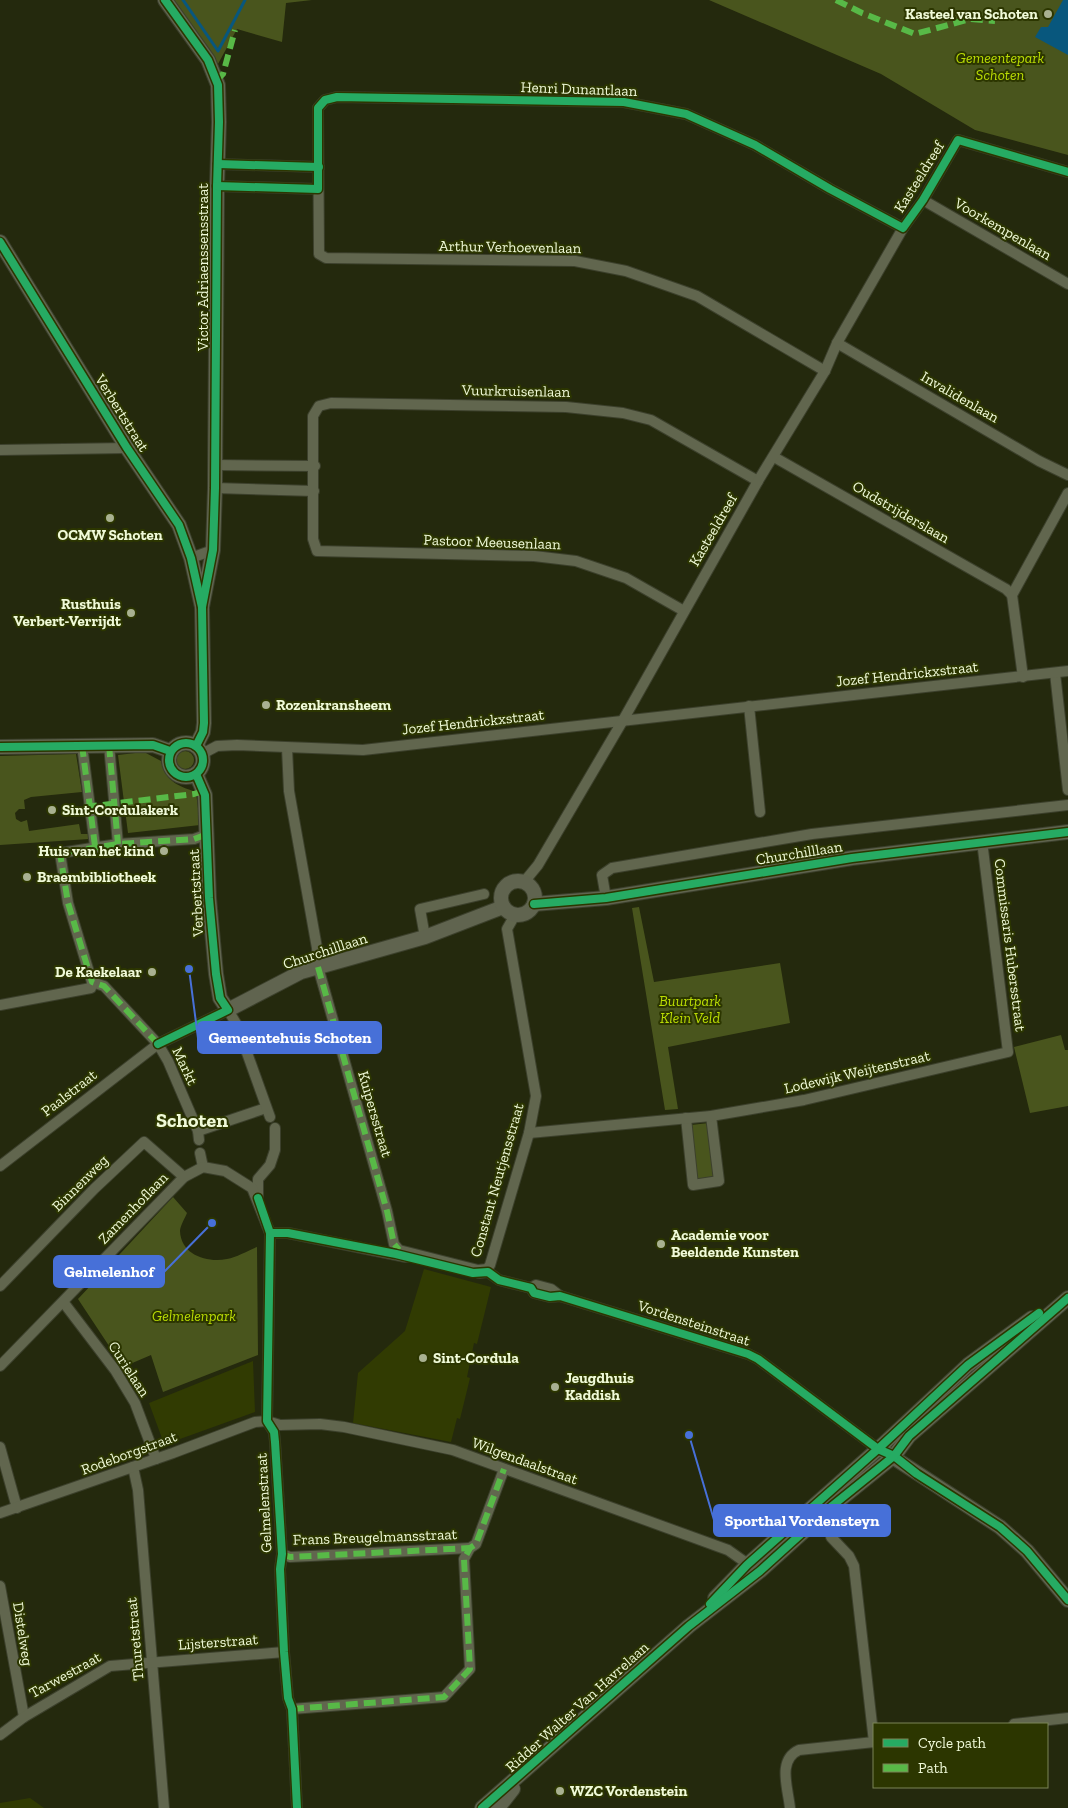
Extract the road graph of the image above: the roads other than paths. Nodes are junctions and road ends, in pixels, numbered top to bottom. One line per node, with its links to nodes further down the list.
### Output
1 (165, 0): 2 (street, Victor Adriaenssensstraat)
2 (218, 164): 3 (street); 5 (street, Victor Adriaenssensstraat)
3 (319, 167): 6 (street, Henri Dunantlaan); 8 (street, Henri Dunantlaan)
4 (1068, 172): 7 (street, Kasteeldreef)
5 (217, 186): 6 (street); 17 (street, Victor Adriaenssensstraat)
6 (318, 190): 10 (street, Henri Dunantlaan)
7 (923, 200): 8 (street, Kasteeldreef); 11 (street, Voorkempenlaan)
8 (904, 228): 12 (street, Kasteeldreef)
9 (0, 242): 14 (street, Verbertstraat)
10 (318, 254): 13 (street, Arthur Verhoevenlaan)
11 (1068, 284)
12 (837, 343): 13 (street, Kasteeldreef); 19 (street, Invalidenlaan)
13 (825, 371): 16 (street, Kasteeldreef)
14 (127, 448): 15 (street); 26 (street, Verbertstraat)
15 (0, 450)
16 (774, 457): 20 (street, Kasteeldreef); 27 (street, Oudstrijderslaan)
17 (215, 465): 18 (street); 21 (street, Victor Adriaenssensstraat)
18 (315, 466): 20 (street, Vuurkruisenlaan); 22 (street, Vuurkruisenlaan)
19 (1068, 475)
20 (758, 481): 29 (street, Kasteeldreef)
21 (216, 488): 22 (street); 24 (street, Victor Adriaenssensstraat)
22 (314, 491): 25 (street, Vuurkruisenlaan)
23 (1068, 493): 27 (street)
24 (213, 550): 26 (street); 28 (street, Verbertstraat)
25 (317, 551): 29 (street, Pastoor Meeusenlaan)
26 (191, 558): 28 (street, Verbertstraat)
27 (1012, 595): 32 (street)
28 (202, 607): 39 (street, Verbertstraat)
29 (684, 611): 34 (street, Kasteeldreef)
30 (1068, 672): 31 (street, Jozef Hendrickxstraat)
31 (1055, 673): 32 (street, Jozef Hendrickxstraat); 42 (street)
32 (1022, 677): 33 (street, Jozef Hendrickxstraat)
33 (749, 706): 34 (street, Jozef Hendrickxstraat); 44 (street)
34 (622, 722): 38 (street, Jozef Hendrickxstraat); 50 (street, Kasteeldreef)
35 (109, 745): 36 (street); 40 (street); 48 (street)
36 (82, 746): 37 (street); 49 (street)
37 (0, 747)
38 (288, 748): 39 (street, Jozef Hendrickxstraat); 56 (street, Kuipersstraat)
39 (199, 750): 40 (street); 41 (street, Verbertstraat)
40 (170, 751): 41 (street)
41 (196, 774): 46 (street, Verbertstraat)
42 (1068, 790)
43 (1068, 805): 52 (street, Churchilllaan)
44 (760, 812)
45 (1068, 832): 47 (street, Churchilllaan)
46 (208, 834): 48 (street); 59 (street, Verbertstraat)
47 (982, 841): 52 (street, Churchilllaan); 61 (street, Commissaris Hubersstraat)
48 (118, 844): 49 (street)
49 (95, 846): 57 (street)
50 (524, 882): 53 (street); 54 (street)
51 (484, 894): 55 (street)
52 (606, 898): 53 (street, Churchilllaan)
53 (534, 904): 54 (street)
54 (509, 911): 55 (street, Churchilllaan); 65 (street, Constant Neutjensstraat)
55 (425, 938): 56 (street, Churchilllaan)
56 (318, 967): 59 (street, Churchilllaan); 72 (street, Kuipersstraat)
57 (92, 982): 58 (street); 60 (street, Markt)
58 (0, 1005)
59 (228, 1010): 60 (street, Churchilllaan); 60 (street, Markt)
60 (158, 1044): 67 (street, Paalstraat)
61 (1008, 1052): 62 (street, Lodewijk Weijtenstraat)
62 (710, 1116): 63 (street, Lodewijk Weijtenstraat); 63 (street)
63 (686, 1118): 65 (street, Lodewijk Weijtenstraat)
64 (275, 1128): 70 (street, Gelmelenstraat)
65 (529, 1133): 72 (street, Constant Neutjensstraat)
66 (200, 1153): 68 (street)
67 (0, 1166)
68 (203, 1167): 69 (street, Zamenhoflaan); 70 (street)
69 (184, 1177): 73 (street, Binnenweg); 75 (street, Zamenhoflaan)
70 (258, 1198): 71 (street, Gelmelenstraat)
71 (270, 1233): 77 (street, Gelmelenstraat); 79 (street, Vordensteinstraat)
72 (478, 1270)
73 (0, 1286)
74 (1068, 1297): 79 (street, Ridder Walter Van Havrelaan); 80 (street, Ridder Walter Van Havrelaan)
75 (64, 1303): 76 (street, Zamenhoflaan); 81 (street, Curielaan)
76 (0, 1366)
77 (267, 1421): 81 (street, Rodeborgstraat); 83 (street, Wilgendaalstraat); 88 (street, Gelmelenstraat)
78 (0, 1447): 84 (street)
79 (878, 1449): 80 (street, Vordensteinstraat); 89 (street, Ridder Walter Van Havrelaan)
80 (894, 1456): 89 (street, Ridder Walter Van Havrelaan); 91 (street, Vordensteinstraat)
81 (156, 1459): 82 (street, Rodeborgstraat)
82 (133, 1467): 84 (street, Rodeborgstraat); 93 (street, Thuretstraat)
83 (504, 1469): 87 (street); 89 (street, Wilgendaalstraat)
84 (17, 1508): 85 (street, Rodeborgstraat)
85 (0, 1512)
86 (831, 1537): 98 (street)
87 (470, 1548): 88 (street, Frans Breugelmansstraat); 94 (street)
88 (282, 1554): 92 (street, Gelmelenstraat)
89 (753, 1568): 101 (street, Ridder Walter Van Havrelaan)
90 (0, 1586): 95 (street, Distelweg)
91 (1068, 1600)
92 (284, 1652): 93 (street, Lijsterstraat); 94 (street, Gelmelenstraat)
93 (153, 1662): 95 (street, Tarwestraat); 102 (street, Thuretstraat)
94 (292, 1709): 103 (street, Gelmelenstraat)
95 (24, 1716): 99 (street, Tarwestraat)
96 (1068, 1718): 97 (street)
97 (1023, 1723)
98 (873, 1733)
99 (0, 1735)
100 (873, 1742): 106 (street)
101 (524, 1774): 104 (street, Ridder Walter Van Havrelaan); 105 (street, Ridder Walter Van Havrelaan)
102 (164, 1808)
103 (297, 1808)
104 (482, 1808)
105 (498, 1808)
106 (790, 1808)

